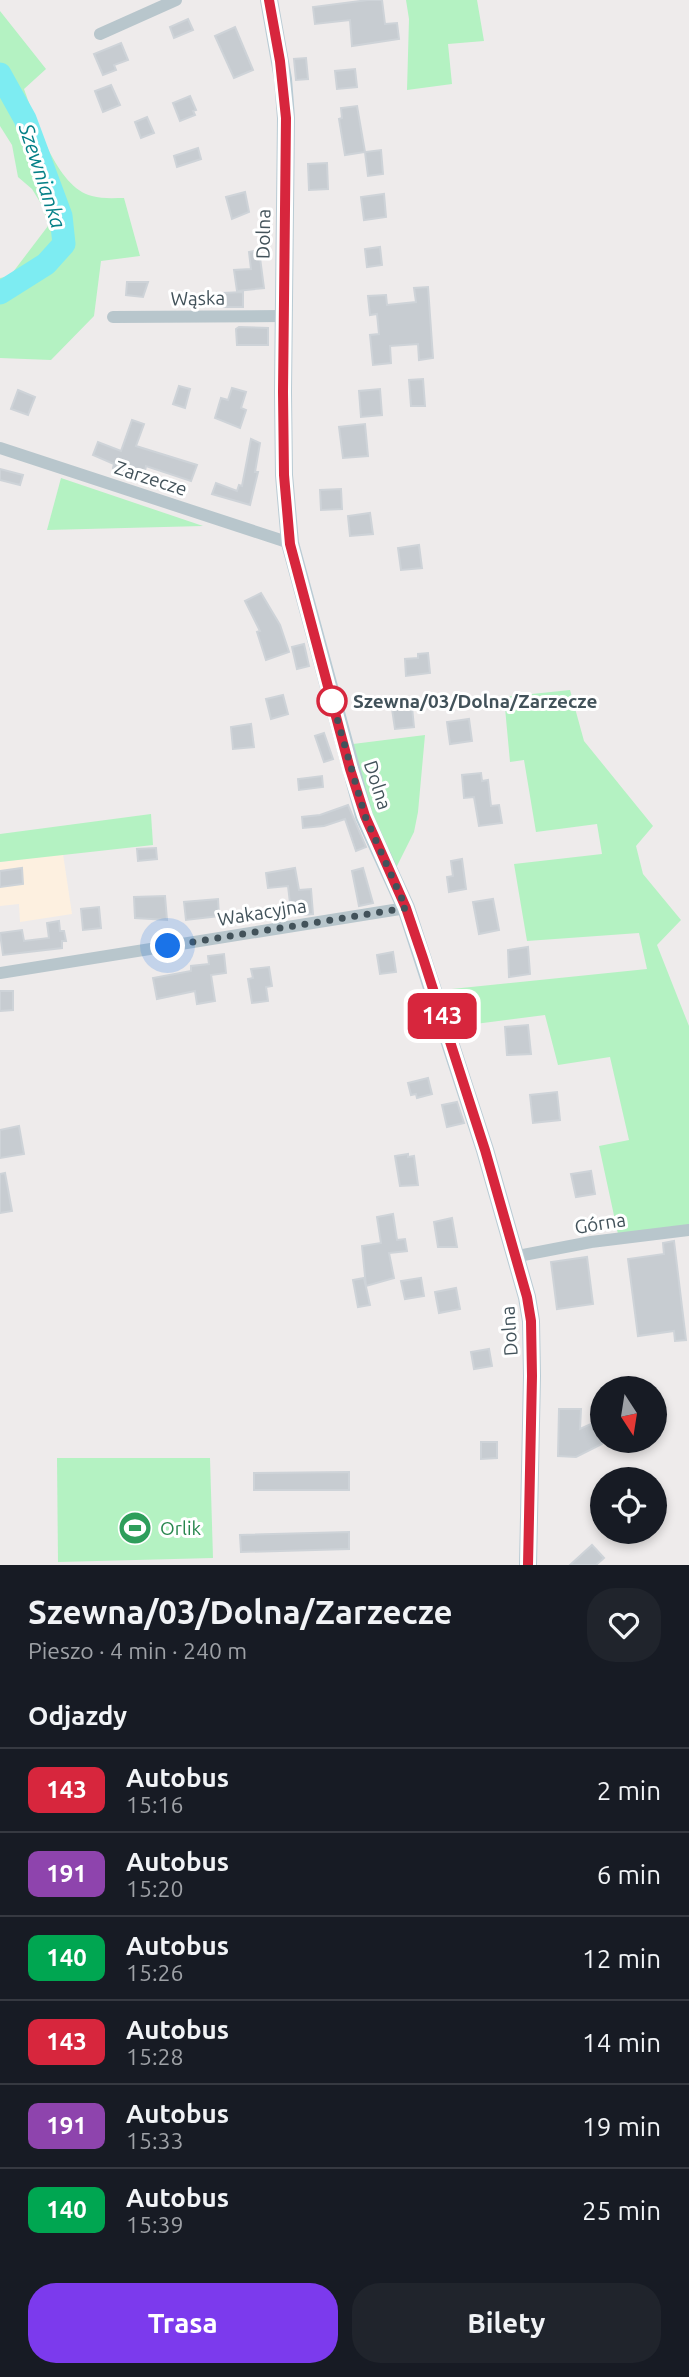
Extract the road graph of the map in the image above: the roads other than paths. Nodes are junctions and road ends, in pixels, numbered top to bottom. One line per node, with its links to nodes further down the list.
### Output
1 (176, 0): 3 (street)
2 (269, 0): 4 (street, Dolna)
3 (100, 34)
4 (284, 316): 5 (street, Wąska); 7 (street, Dolna)
5 (113, 317)
6 (0, 448): 7 (street, Zarzecze)
7 (290, 544): 8 (street, Dolna)
8 (406, 908): 9 (street, Wakacyjna); 11 (street, Dolna)
9 (0, 973)
10 (689, 1230): 11 (street, Górna)
11 (517, 1256): 12 (street, Dolna)
12 (528, 1565)

